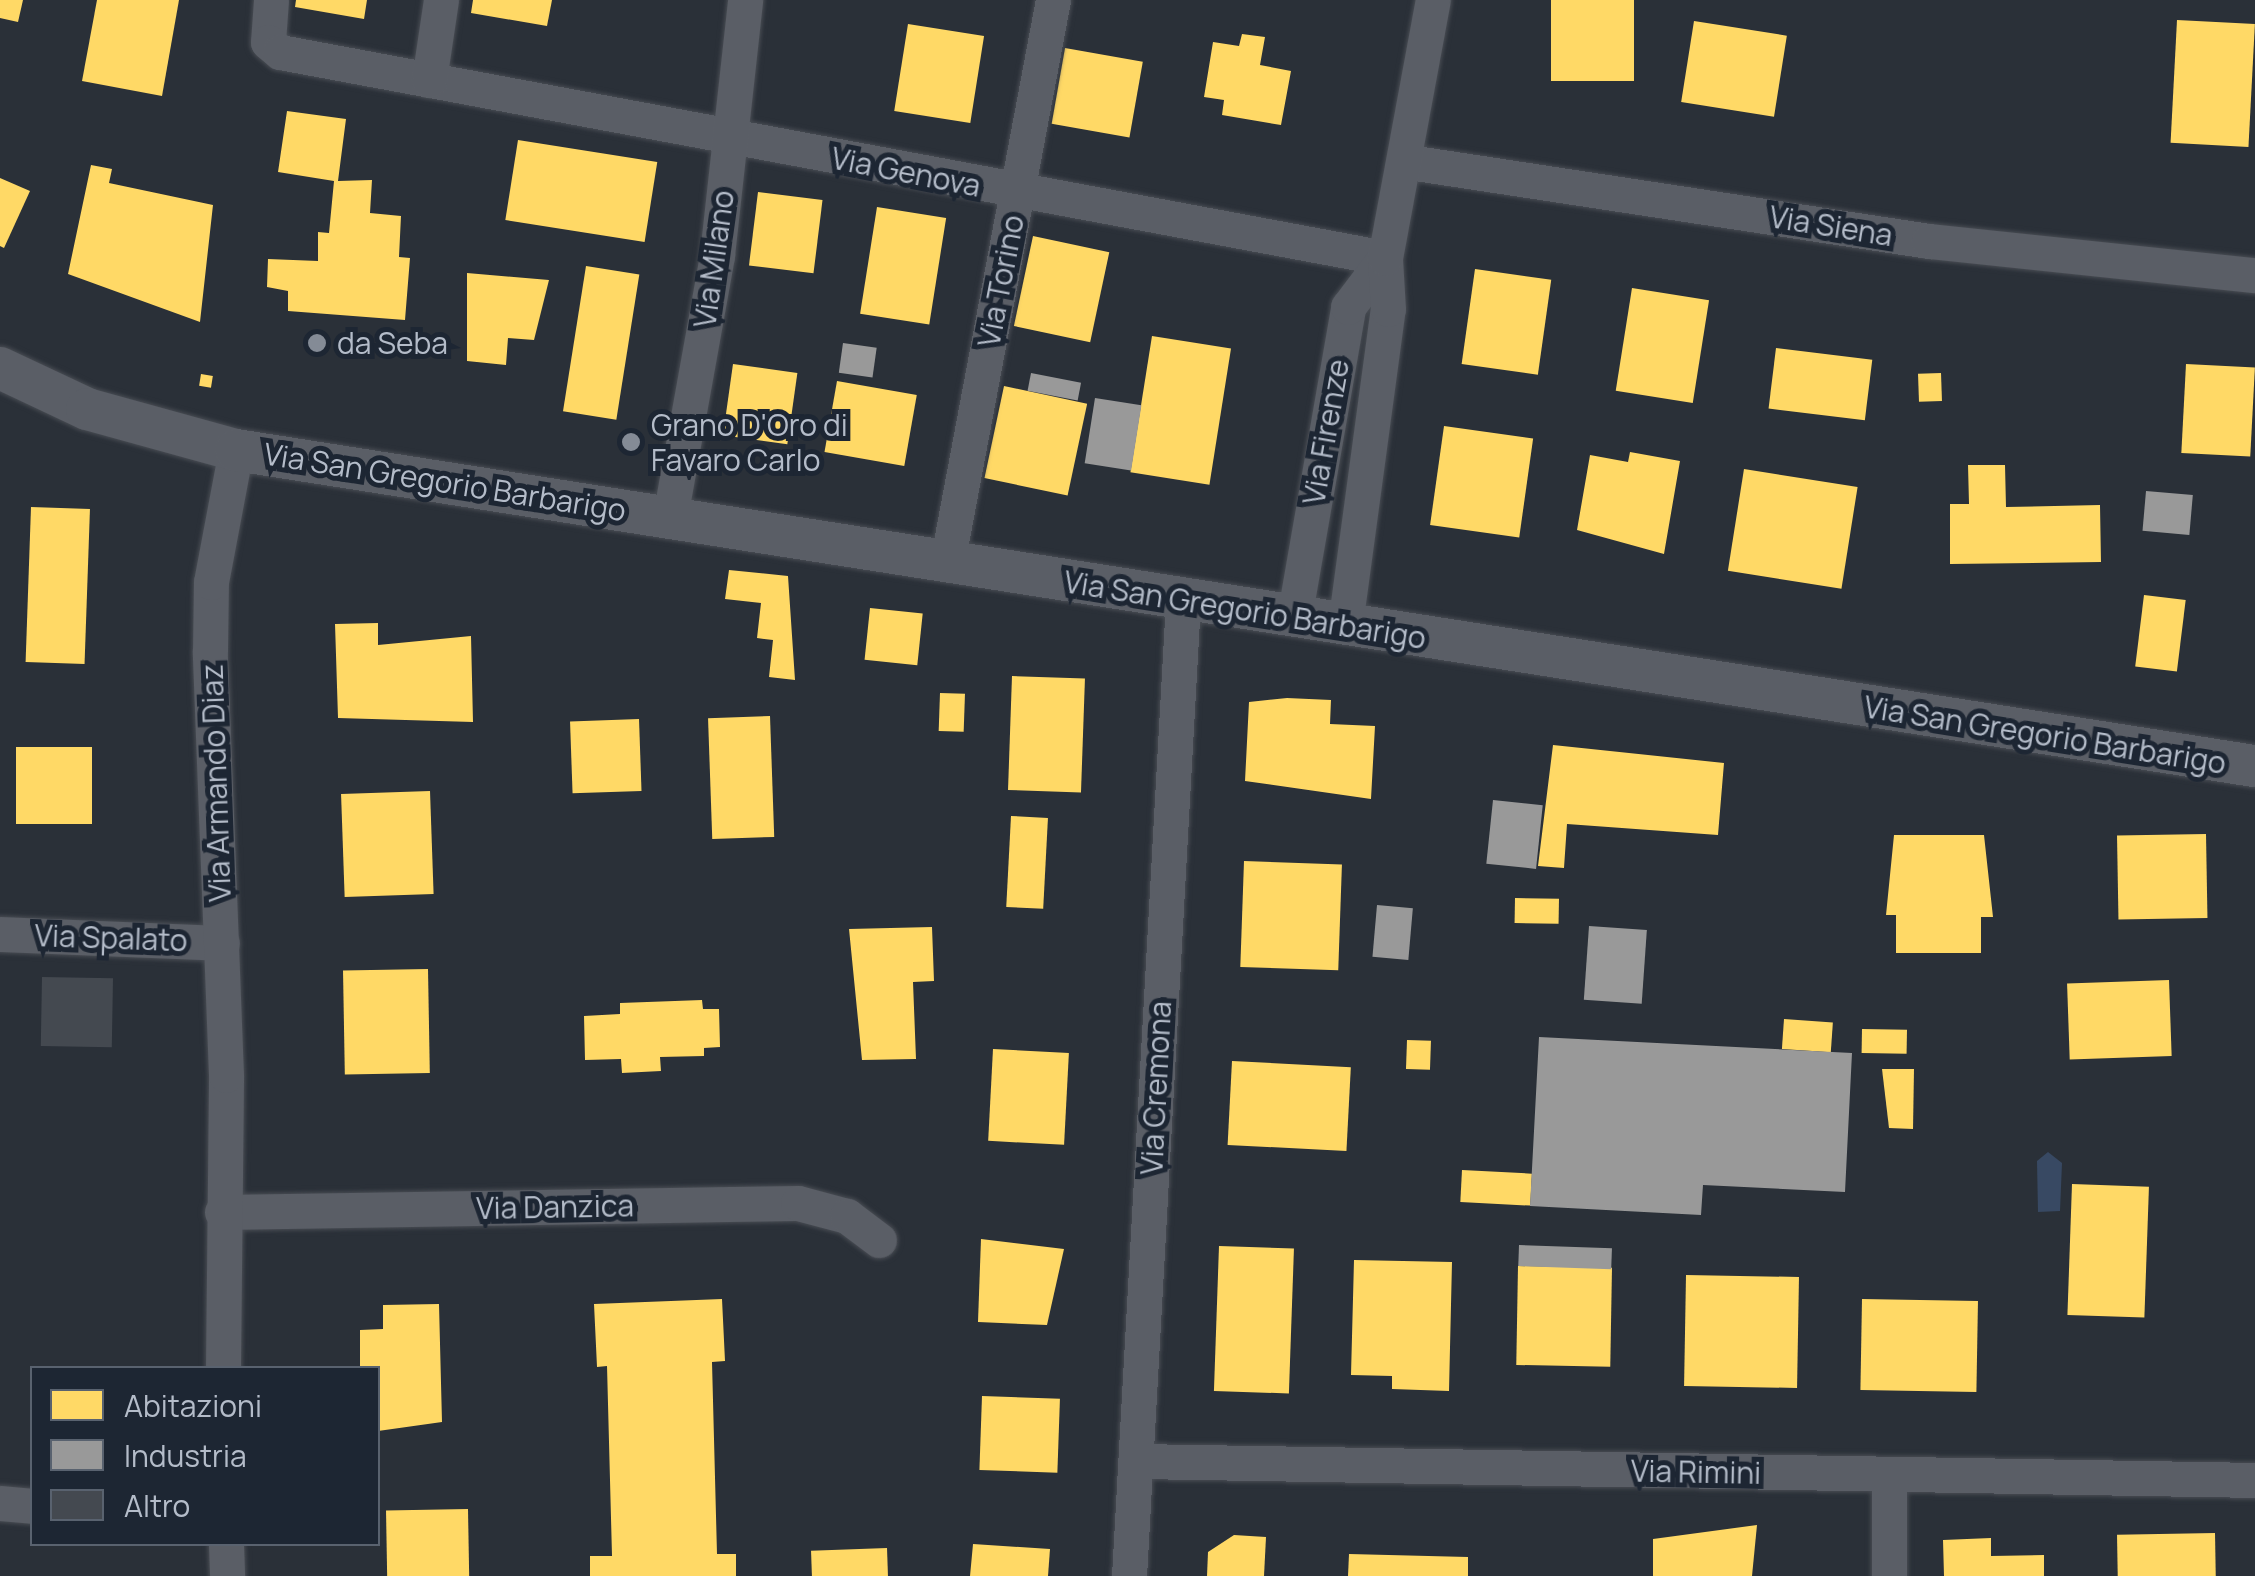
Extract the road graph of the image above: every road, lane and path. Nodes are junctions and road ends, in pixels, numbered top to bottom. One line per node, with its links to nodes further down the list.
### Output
1 (271, 0): 6 (street, Via Genova)
2 (441, 0): 6 (street)
3 (745, 0): 7 (street, Via Milano)
4 (1053, 0): 9 (street, Via Torino)
5 (1434, 0): 8 (street, Via Firenze)
6 (429, 80): 7 (street, Via Genova)
7 (730, 138): 9 (street, Via Genova); 14 (street, Via Milano)
8 (1410, 162): 10 (street, Via Firenze); 11 (street, Via Siena)
9 (1018, 192): 10 (street, Via Genova); 15 (street, Via Torino)
10 (1385, 258): 17 (street, Via Firenze); 18 (street, Via Firenze)
11 (2255, 275)
12 (0, 368): 13 (street)
13 (236, 450): 14 (street, Via San Gregorio Barbarigo); 21 (street, Via Armando Diaz)
14 (670, 517): 15 (street, Via San Gregorio Barbarigo)
15 (947, 563): 16 (street, Via San Gregorio Barbarigo)
16 (1184, 601): 17 (street, Via San Gregorio Barbarigo); 25 (street, Via Cremona)
17 (1294, 618): 18 (street, Via San Gregorio Barbarigo)
18 (1345, 625): 19 (street, Via San Gregorio Barbarigo)
19 (2255, 766)
20 (0, 934): 21 (street, Via Spalato)
21 (222, 942): 22 (street, Via Armando Diaz)
22 (222, 1212): 23 (street, Via Danzica); 24 (street, Via Armando Diaz)
23 (878, 1240)
24 (224, 1366)
25 (1137, 1461): 26 (street, Via Rimini); 32 (street, Via Cremona)
26 (1889, 1476): 27 (street, Via Rimini); 33 (street)
27 (2255, 1480)
28 (0, 1503): 29 (street)
29 (30, 1506)
30 (226, 1546): 31 (street)
31 (227, 1576)
32 (1129, 1576)
33 (1889, 1576)

